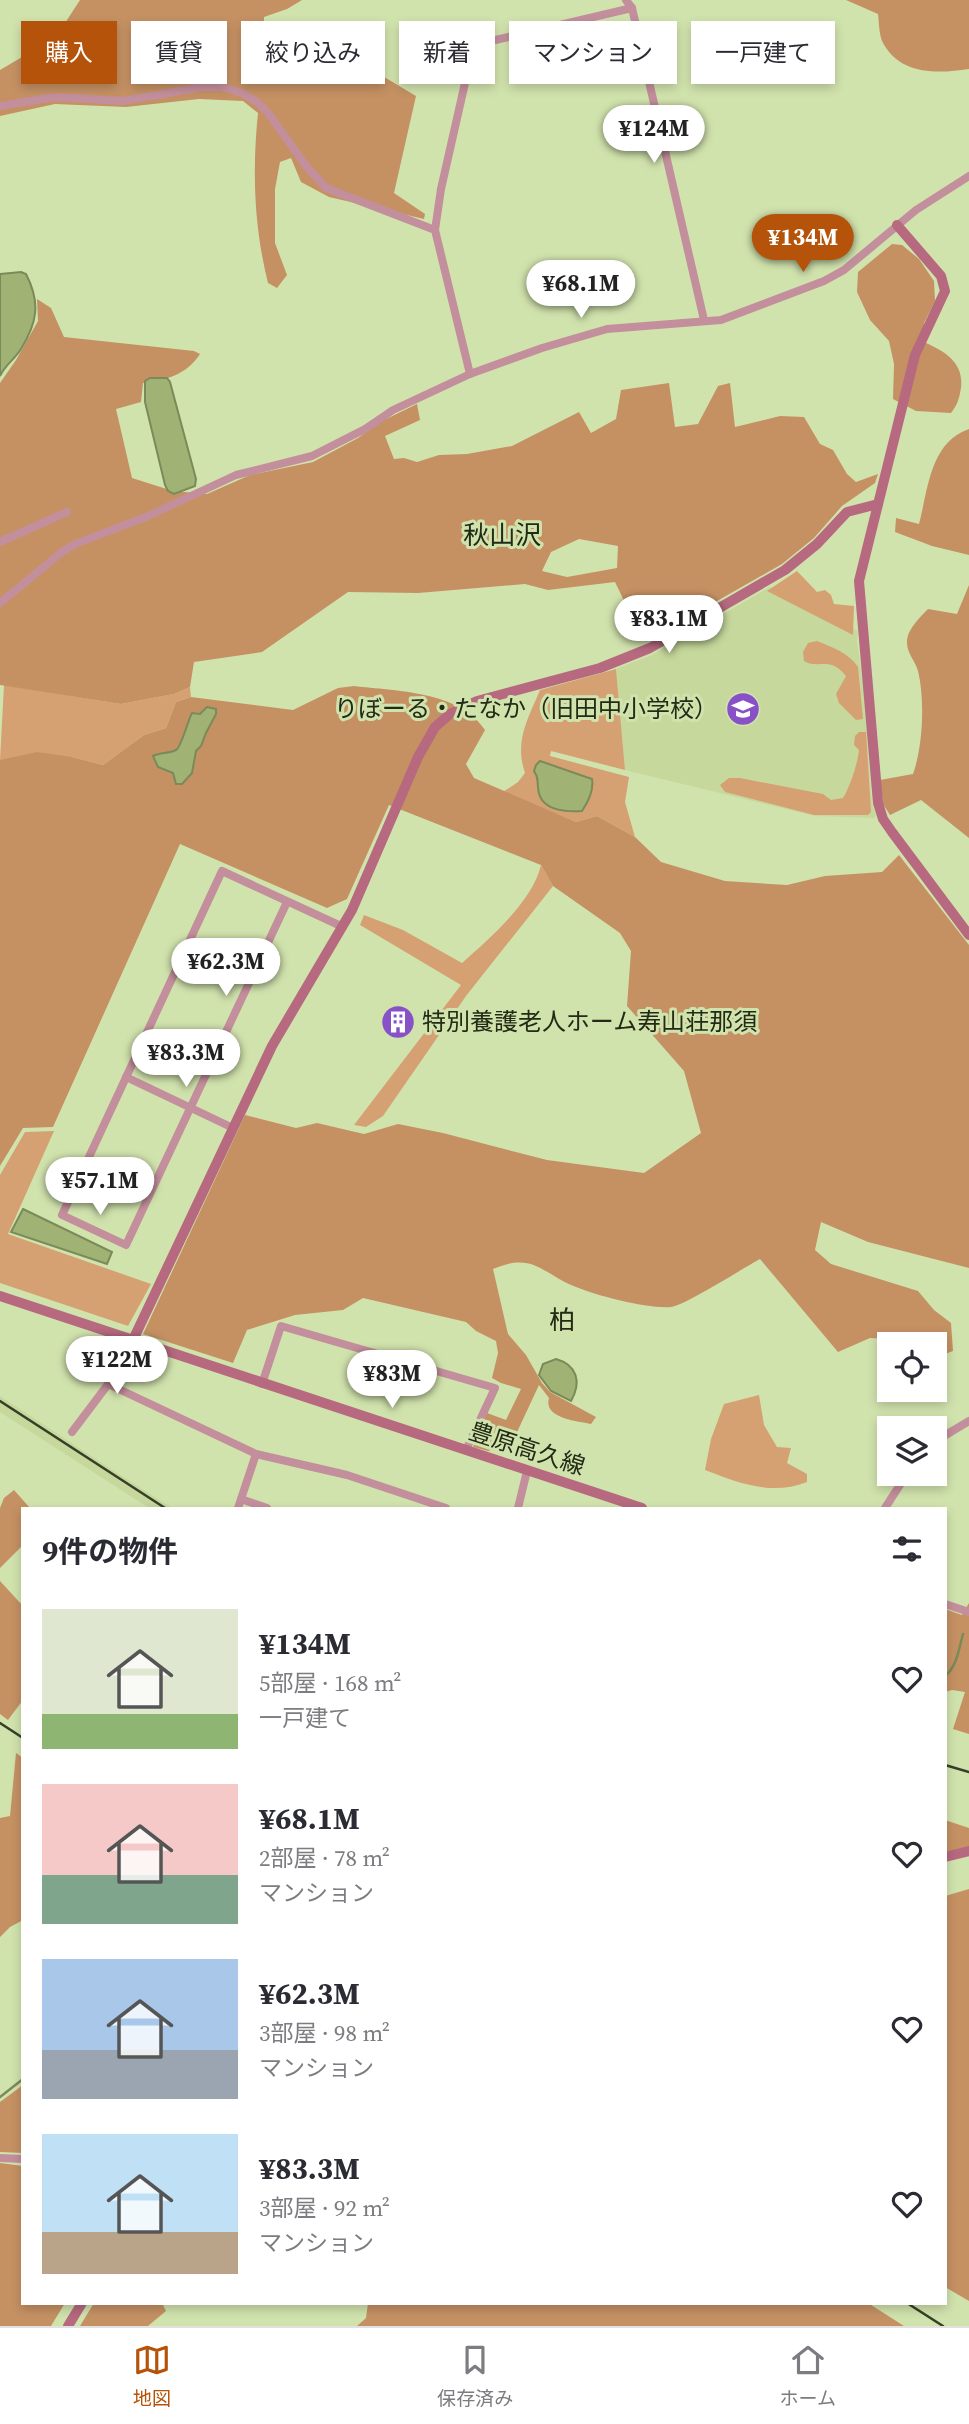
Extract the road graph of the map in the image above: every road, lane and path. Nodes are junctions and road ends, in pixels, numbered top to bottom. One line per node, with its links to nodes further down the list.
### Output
1 (626, 0): 2 (street)
2 (632, 8): 6 (street); 7 (street)
3 (0, 106): 6 (street)
4 (969, 176): 5 (street)
5 (897, 225): 7 (street); 9 (street)
6 (435, 230): 8 (street)
7 (704, 320): 8 (street)
8 (470, 374): 12 (street)
9 (877, 505): 14 (street); 15 (street)
10 (67, 512): 11 (street)
11 (0, 542)
12 (0, 603)
13 (287, 902): 14 (street); 16 (street); 17 (street)
14 (343, 927): 18 (street)
15 (969, 935)
16 (127, 1077): 17 (street); 17 (street)
17 (190, 1107): 18 (street)
18 (233, 1128): 20 (street)
19 (0, 1296): 20 (street, 豊原高久線)
20 (136, 1341): 21 (street); 22 (street, 豊原高久線)
21 (108, 1384): 24 (street); 27 (street)
22 (262, 1384): 26 (street, 豊原高久線); 26 (street)
23 (969, 1421): 25 (street)
24 (72, 1432)
25 (947, 1434)
26 (466, 1451): 28 (street, 豊原高久線)
27 (256, 1454): 30 (street); 33 (street)
28 (527, 1471): 34 (street); 35 (street, 豊原高久線)
29 (899, 1486): 36 (street)
30 (241, 1499): 31 (street); 32 (street)
31 (238, 1507)
32 (264, 1507)
33 (443, 1507)
34 (518, 1507)
35 (639, 1507)
36 (886, 1507)
37 (947, 1605): 38 (street)
38 (969, 1612)
39 (969, 1851): 40 (street)
40 (947, 1856)
41 (0, 2158): 42 (street)
42 (21, 2159)
43 (81, 2305): 44 (street)
44 (68, 2326)

